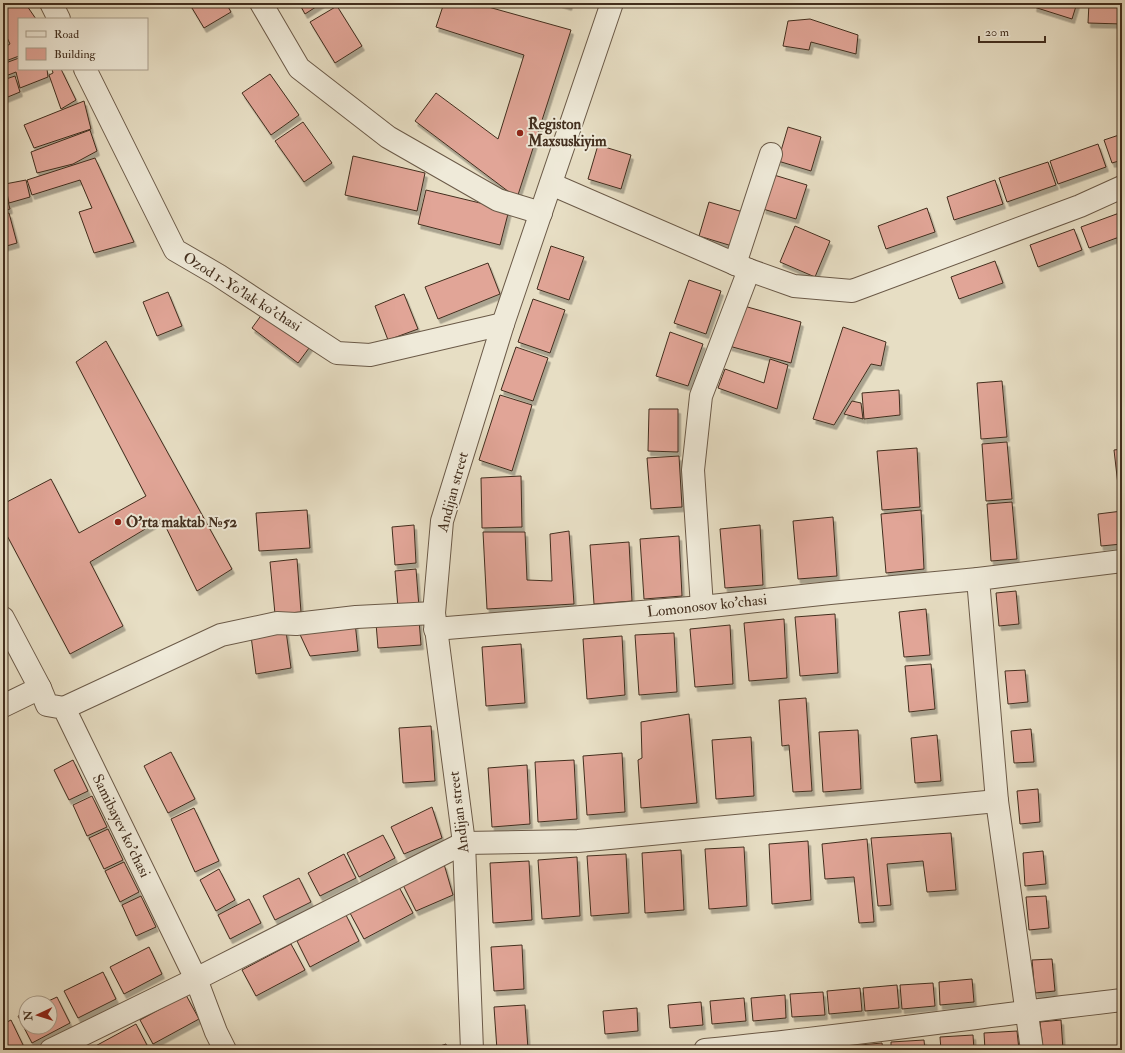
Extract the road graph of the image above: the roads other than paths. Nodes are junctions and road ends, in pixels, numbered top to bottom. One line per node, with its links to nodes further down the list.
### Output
1 (51, 3): 4 (street)
2 (261, 3): 9 (street)
3 (612, 3): 7 (street, Andijan street)
4 (58, 18)
5 (85, 70): 11 (street, Ozod 1-Yo'lak ko'chasi)
6 (771, 154): 10 (street)
7 (551, 184): 9 (street, Andijan street); 10 (street)
8 (1122, 187): 10 (street)
9 (541, 213): 11 (street, Andijan street)
10 (742, 267): 14 (street)
11 (502, 324): 16 (street, Andijan street)
12 (1122, 561): 13 (street, Lomonosov ko'chasi)
13 (978, 579): 14 (street, Lomonosov ko'chasi); 20 (street)
14 (702, 607): 16 (street, Lomonosov ko'chasi)
15 (3, 618): 17 (street)
16 (434, 621): 19 (street, Lomonosov ko'chasi); 21 (street, Andijan street)
17 (40, 688): 18 (street); 19 (street)
18 (3, 706)
19 (64, 708): 22 (street, Samibayev ko'chasi)
20 (997, 800): 21 (street); 24 (street)
21 (464, 843): 22 (street); 27 (street, Andijan street)
22 (196, 979): 25 (street); 26 (street, Samibayev ko'chasi)
23 (1122, 1000): 24 (street)
24 (1026, 1011): 28 (street); 29 (street)
25 (51, 1050)
26 (225, 1050)
27 (472, 1050)
28 (704, 1050)
29 (1032, 1050)

